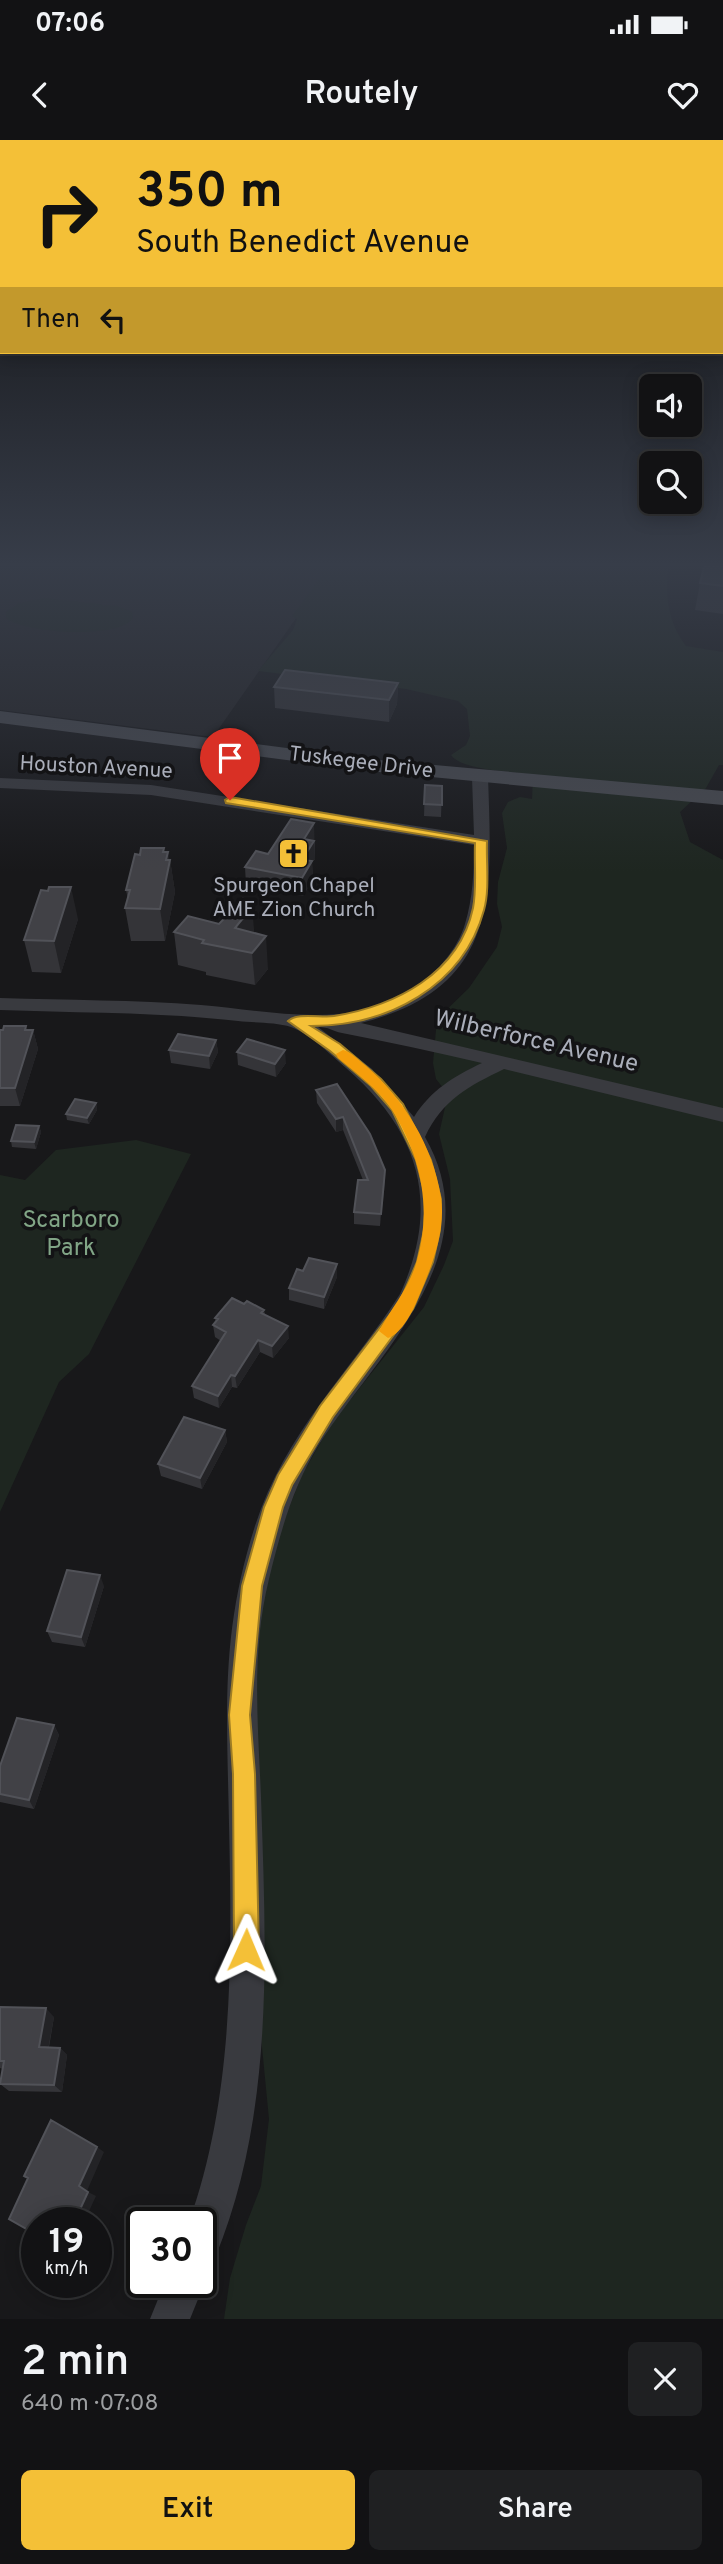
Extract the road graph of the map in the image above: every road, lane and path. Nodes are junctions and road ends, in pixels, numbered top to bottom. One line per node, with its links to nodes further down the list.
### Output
1 (0, 718): 2 (street, Tuskegee Drive)
2 (480, 777): 4 (street, Tuskegee Drive); 5 (street)
3 (0, 783): 5 (street, Houston Avenue)
4 (723, 798)
5 (481, 841): 7 (street)
6 (0, 1004): 7 (street, Wilberforce Avenue)
7 (295, 1021): 8 (street, Wilberforce Avenue); 10 (street)
8 (503, 1061): 9 (street, Wilberforce Avenue); 10 (street)
9 (723, 1115)
10 (415, 1137): 11 (street)
11 (211, 2207)
12 (179, 2298): 13 (street)
13 (170, 2319)

